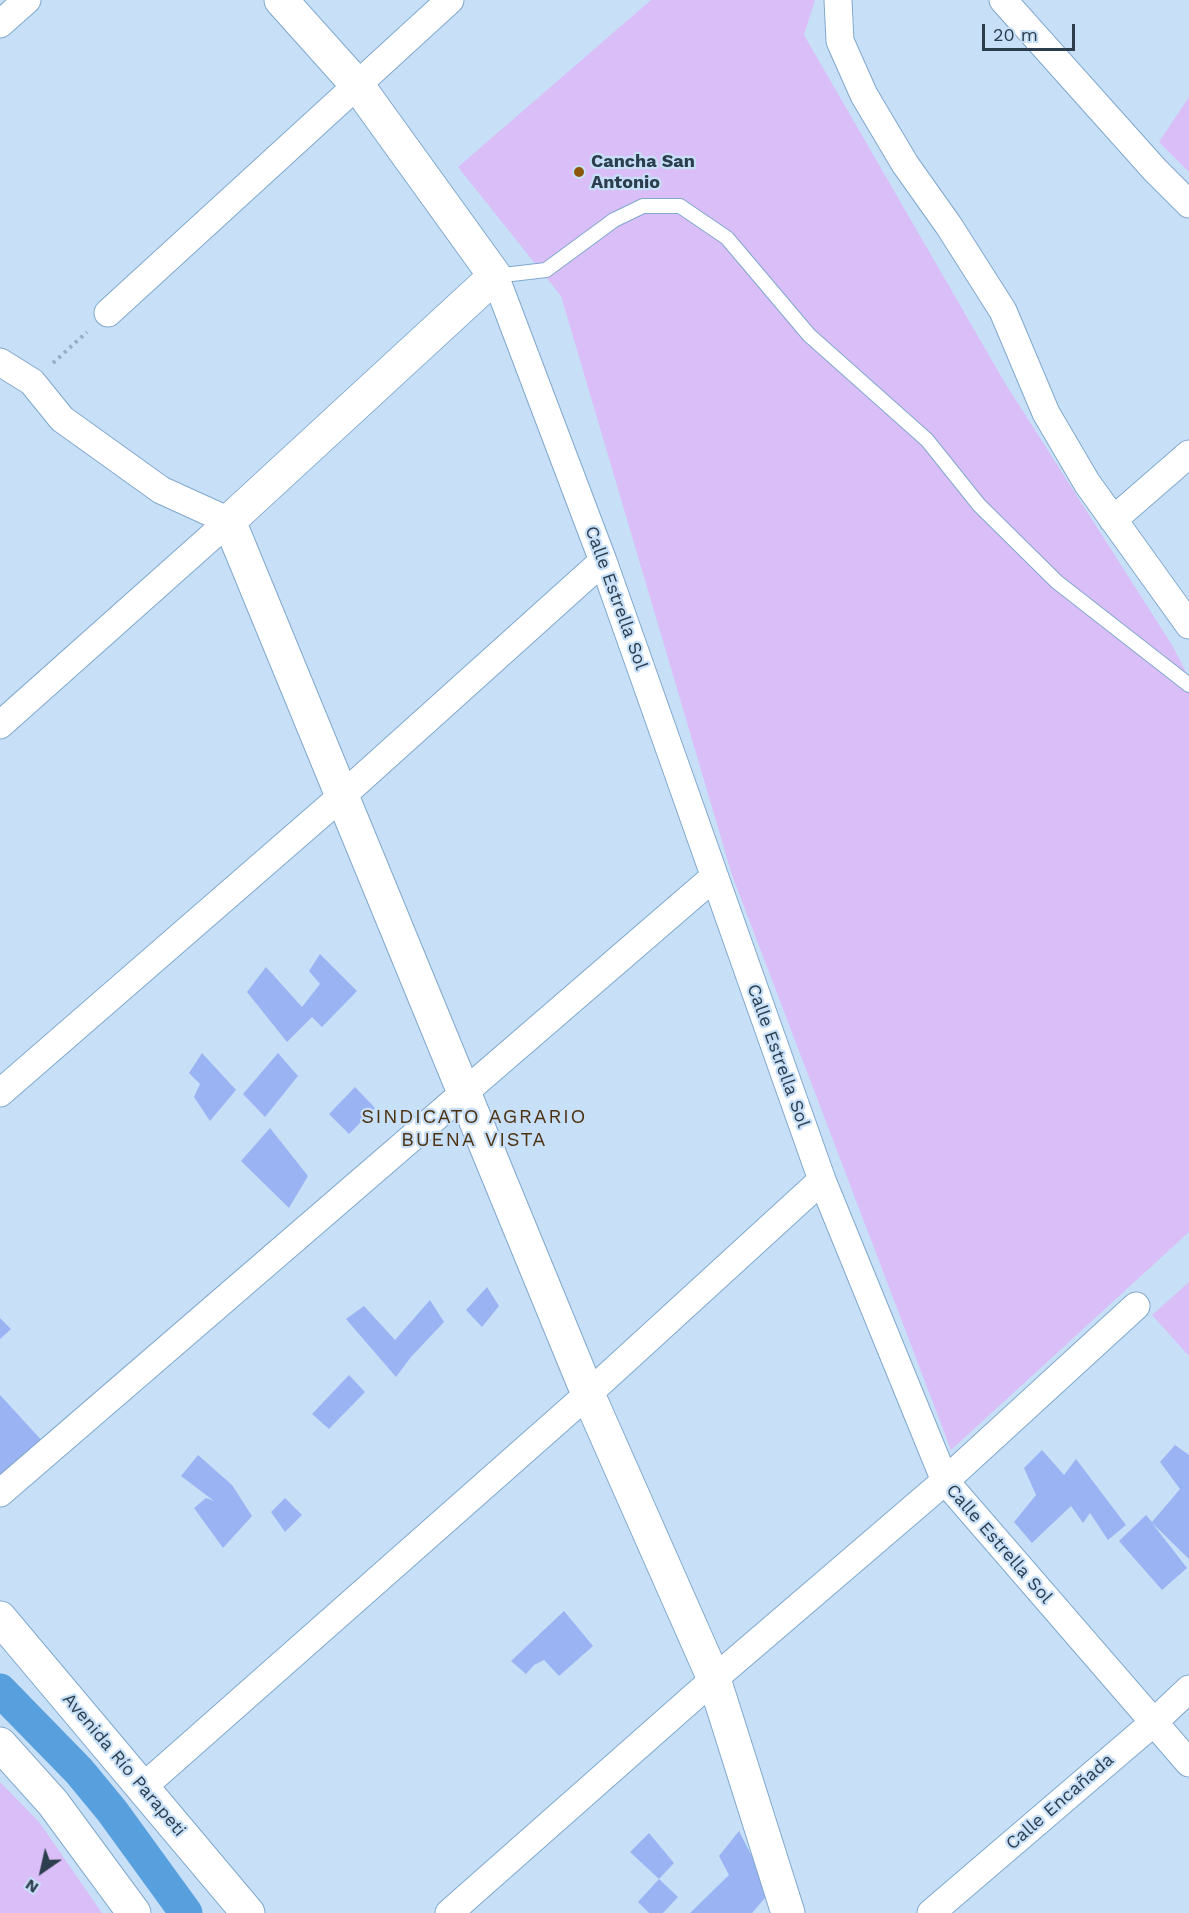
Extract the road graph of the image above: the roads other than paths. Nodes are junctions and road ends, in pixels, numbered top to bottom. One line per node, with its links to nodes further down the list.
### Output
1 (27, 0): 6 (street)
2 (281, 0): 7 (street)
3 (450, 0): 7 (street)
4 (838, 0): 13 (street)
5 (1003, 0): 8 (street)
6 (0, 24)
7 (358, 86): 9 (street); 10 (street)
8 (1189, 204)
9 (495, 276): 14 (street); 15 (street, Calle Estrella Sol); 17 (lane)
10 (108, 313)
11 (0, 362): 14 (street)
12 (1189, 454): 13 (street)
13 (1113, 519): 16 (street)
14 (229, 521): 18 (street); 19 (street)
15 (603, 561): 19 (street); 20 (street, Calle Estrella Sol)
16 (1189, 625)
17 (1189, 685)
18 (0, 725)
19 (343, 795): 21 (street); 22 (street)
20 (714, 877): 21 (street); 23 (street, Calle Estrella Sol)
21 (464, 1092): 25 (street); 27 (street)
22 (0, 1093)
23 (822, 1180): 25 (street); 26 (street, Calle Estrella Sol)
24 (1136, 1305): 26 (street)
25 (588, 1394): 29 (street); 34 (street)
26 (945, 1481): 29 (street); 31 (street, Calle Estrella Sol)
27 (0, 1493)
28 (0, 1618): 34 (street, Avenida Río Parapeti)
29 (714, 1679): 37 (street); 38 (street)
30 (1189, 1689): 31 (street, Calle Encañada)
31 (1153, 1723): 33 (street, Calle Estrella Sol); 39 (street, Calle Encañada)
32 (0, 1744): 35 (street)
33 (1189, 1763)
34 (143, 1787): 36 (street, Avenida Río Parapeti)
35 (134, 1913)
36 (248, 1913)
37 (449, 1913)
38 (788, 1913)
39 (931, 1913)

